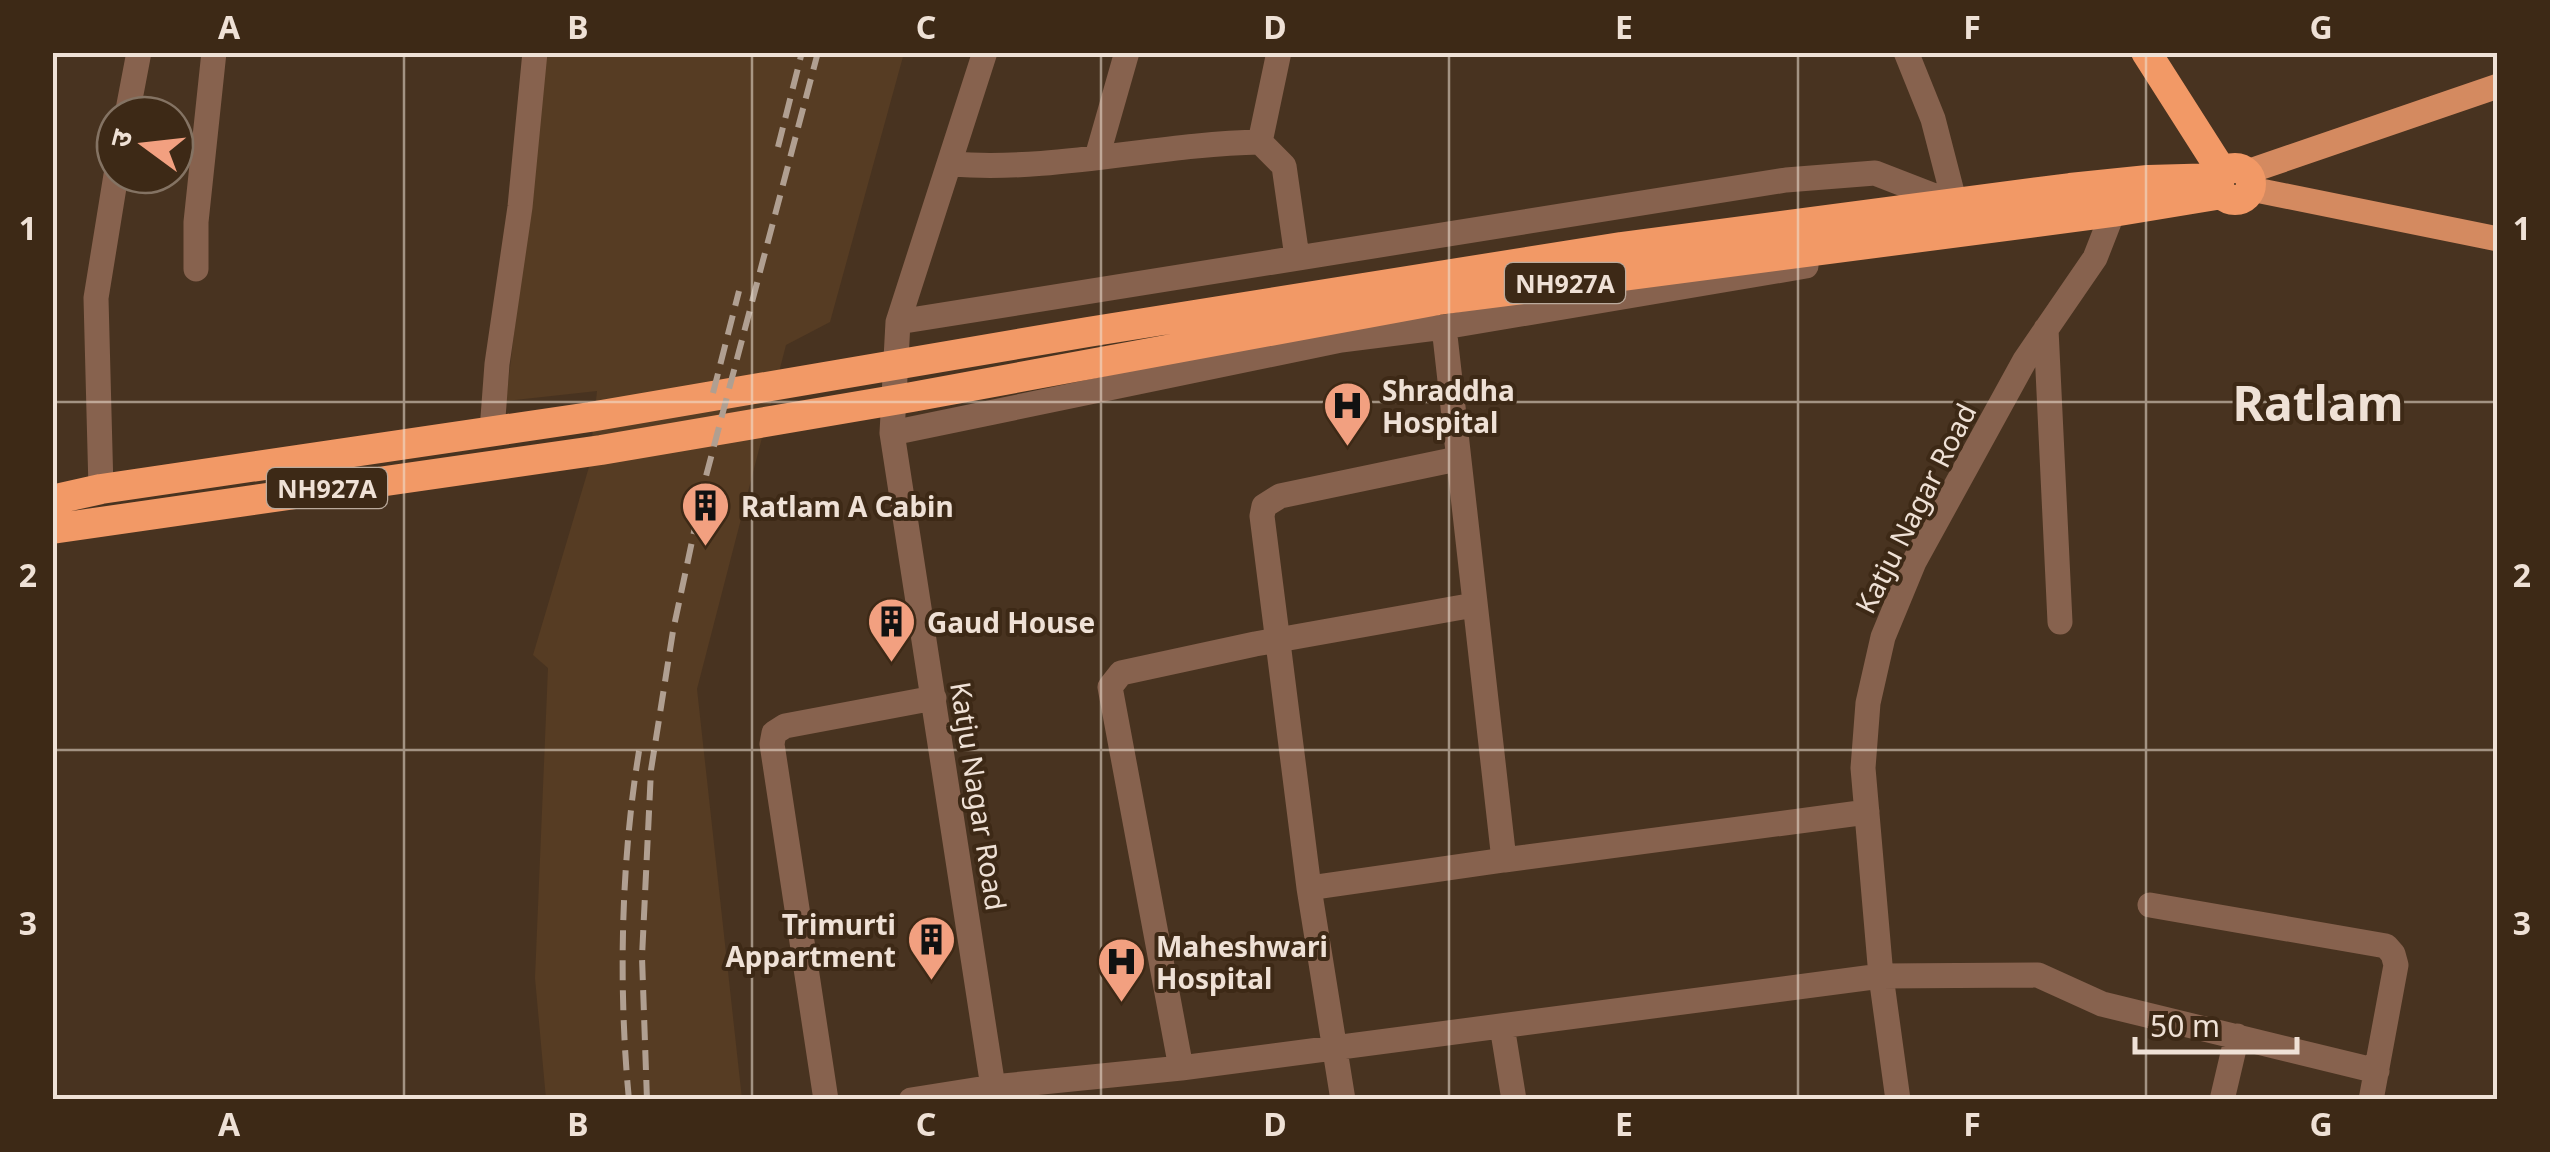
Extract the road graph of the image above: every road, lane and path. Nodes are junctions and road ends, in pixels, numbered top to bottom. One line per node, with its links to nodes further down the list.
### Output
1 (139, 52): 11 (street)
2 (214, 52): 21 (street)
3 (534, 52): 25 (street)
4 (985, 52): 14 (street, Katju Nagar Road)
5 (1127, 52): 13 (street)
6 (1279, 52): 12 (street)
7 (1906, 52): 18 (street)
8 (2146, 52): 15 (highway)
9 (2164, 52): 15 (highway)
10 (2498, 86): 15 (main road)
11 (131, 95)
12 (1260, 142): 13 (street); 20 (street)
13 (1097, 157): 14 (street)
14 (952, 164): 22 (street, Katju Nagar Road)
15 (2233, 179): 17 (highway, NH927A); 18 (highway, NH927A); 19 (main road)
16 (113, 195): 28 (street)
17 (2113, 212): 18 (highway, NH927A); 24 (street, Katju Nagar Road)
18 (1954, 218): 20 (street); 23 (street); 25 (highway, NH927A); 30 (highway, NH927A)
19 (2498, 239)
20 (1297, 257): 22 (street)
21 (196, 269)
22 (898, 322): 26 (street, Katju Nagar Road)
23 (1444, 327): 26 (street); 27 (street)
24 (2046, 329): 32 (street); 35 (street, Katju Nagar Road)
25 (492, 431): 28 (highway, NH927A)
26 (892, 432): 34 (street, Katju Nagar Road)
27 (1457, 459): 31 (street); 33 (street)
28 (102, 489): 29 (highway, NH927A)
29 (52, 500)
30 (52, 529)
31 (1474, 605): 33 (street); 36 (street)
32 (2060, 622)
33 (1276, 640): 37 (street); 43 (street)
34 (934, 698): 45 (street, Katju Nagar Road); 46 (street)
35 (1866, 812): 36 (street); 39 (street, Katju Nagar Road)
36 (1504, 860): 37 (street)
37 (1309, 888): 42 (street)
38 (2150, 905): 44 (street)
39 (1881, 976): 40 (street); 41 (street); 50 (street, Katju Nagar Road)
40 (1502, 1026): 42 (street); 49 (street)
41 (2237, 1036): 44 (street); 51 (street)
42 (1336, 1048): 43 (street); 48 (street)
43 (1181, 1068): 45 (street)
44 (2376, 1070): 52 (street)
45 (994, 1093): 47 (street)
46 (826, 1100)
47 (912, 1100)
48 (1343, 1100)
49 (1514, 1100)
50 (1898, 1100)
51 (2222, 1100)
52 (2372, 1100)

